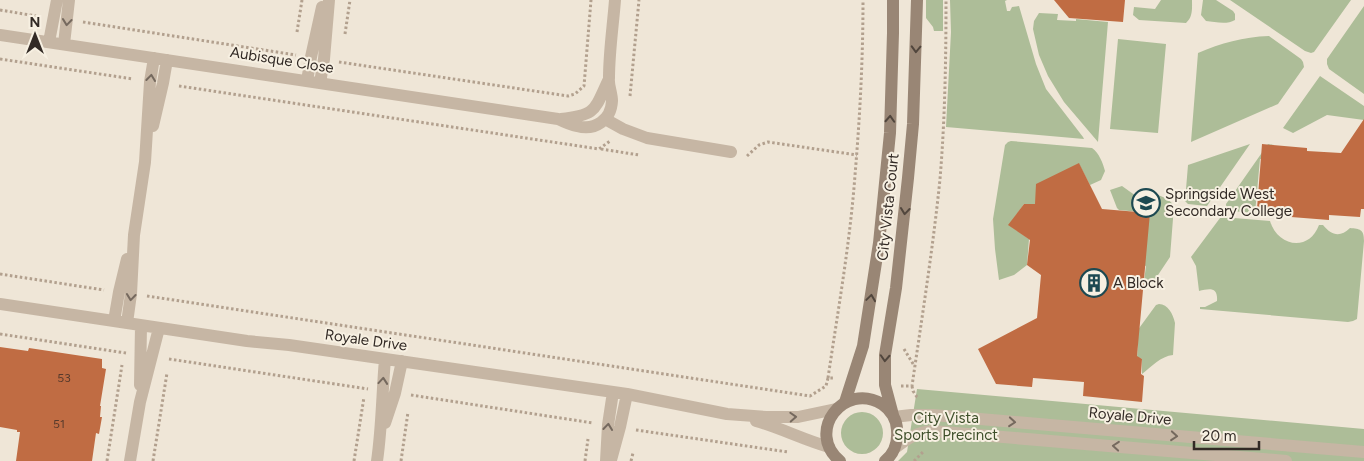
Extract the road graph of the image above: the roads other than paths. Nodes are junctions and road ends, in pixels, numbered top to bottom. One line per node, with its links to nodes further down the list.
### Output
1 (57, 0): 9 (street)
2 (69, 0): 10 (street, one-way to 10)
3 (323, 0): 13 (street)
4 (329, 0): 15 (street)
5 (615, 0): 14 (street)
6 (893, 0): 31 (street, City Vista Court, one-way to 6)
7 (917, 0): 33 (street, City Vista Court, one-way to 33)
8 (0, 34): 9 (street, Aubisque Close)
9 (49, 42): 10 (street, Aubisque Close)
10 (64, 44): 11 (street, Aubisque Close)
11 (154, 58): 12 (street, Aubisque Close); 19 (street, one-way to 11)
12 (167, 60): 13 (street, Aubisque Close); 19 (street)
13 (307, 80): 15 (street, Aubisque Close)
14 (608, 80): 16 (street, Aubisque Close); 17 (street)
15 (320, 83): 16 (street, Aubisque Close)
16 (558, 119): 17 (street, Aubisque Close)
17 (606, 119): 18 (street)
18 (731, 152)
19 (145, 162): 20 (street)
20 (125, 293): 22 (street); 23 (street, one-way to 23)
21 (0, 304): 22 (street, Royale Drive)
22 (114, 321): 23 (street, Royale Drive)
23 (128, 324): 24 (street, Royale Drive)
24 (141, 326): 25 (street, Royale Drive); 30 (street)
25 (159, 328): 26 (street, Royale Drive); 30 (street)
26 (385, 359): 27 (street, Royale Drive); 34 (street, one-way to 26)
27 (402, 362): 28 (street, Royale Drive); 34 (street)
28 (613, 392): 29 (street, Royale Drive); 40 (street, one-way to 28)
29 (627, 394): 32 (street, Royale Drive); 41 (street)
30 (140, 402): 38 (street)
31 (840, 406): 32 (street, one-way to 31); 33 (street); 36 (street, City Vista Court)
32 (727, 414): 36 (street)
33 (893, 416): 35 (street, Royale Drive, one-way to 35); 37 (street, City Vista Court)
34 (381, 438): 39 (street)
35 (1364, 452)
36 (835, 457)
37 (889, 457): 42 (street, Royale Drive, one-way to 37)
38 (130, 461)
39 (377, 461)
40 (606, 461)
41 (611, 461)
42 (1286, 461)

